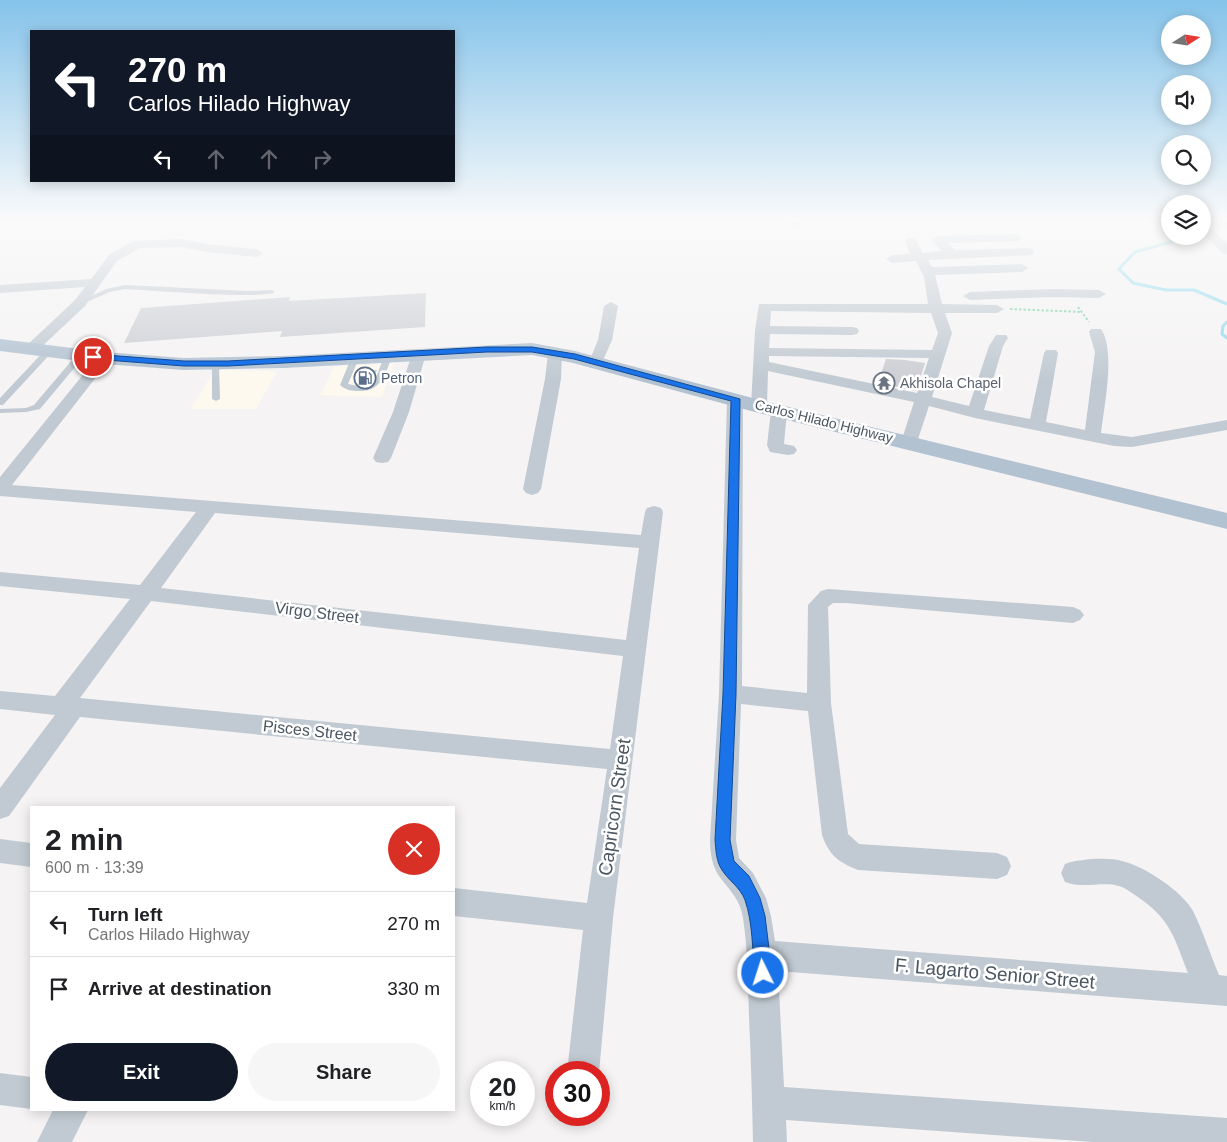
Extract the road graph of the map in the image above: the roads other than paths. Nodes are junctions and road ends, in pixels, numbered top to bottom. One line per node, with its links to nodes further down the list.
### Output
1 (101, 273): 3 (street)
2 (927, 273): 7 (street)
3 (93, 283): 4 (street); 8 (street)
4 (0, 289)
5 (272, 292): 8 (lane)
6 (1099, 294): 7 (street)
7 (935, 302): 10 (street); 11 (street); 20 (street)
8 (80, 303): 16 (street)
9 (611, 306): 26 (street)
10 (997, 309)
11 (762, 330): 12 (street); 25 (street)
12 (852, 331)
13 (1096, 332): 37 (street)
14 (1001, 338): 34 (street)
15 (0, 345): 16 (main road, Carlos Hilado Highway)
16 (40, 350): 21 (main road, Carlos Hilado Highway); 31 (lane)
17 (555, 353): 19 (main road, Carlos Hilado Highway); 26 (main road, Carlos Hilado Highway); 42 (street)
18 (1051, 353): 35 (street)
19 (419, 354): 22 (main road, Carlos Hilado Highway); 40 (street)
20 (938, 354): 25 (street); 29 (street)
21 (82, 355): 23 (main road, Carlos Hilado Highway); 33 (lane)
22 (388, 356): 24 (main road, Carlos Hilado Highway); 24 (lane)
23 (104, 358): 27 (main road, Carlos Hilado Highway); 41 (street)
24 (355, 358): 27 (main road, Carlos Hilado Highway)
25 (762, 358): 29 (street); 32 (street)
26 (596, 362): 28 (main road, Carlos Hilado Highway)
27 (215, 364): 30 (lane)
28 (735, 399): 32 (main road, Carlos Hilado Highway); 51 (street)
29 (923, 399): 34 (street); 38 (street)
30 (216, 400)
31 (0, 403)
32 (769, 408): 38 (main road, Carlos Hilado Highway); 39 (street)
33 (0, 411)
34 (975, 413): 35 (street)
35 (1036, 425): 37 (street)
36 (1227, 425): 37 (street)
37 (1092, 438)
38 (909, 442): 45 (main road, Carlos Hilado Highway)
39 (788, 450)
40 (382, 458)
41 (0, 489): 43 (street)
42 (532, 489)
43 (210, 508): 46 (street); 48 (street)
44 (654, 512): 46 (street, Capricorn Street)
45 (1227, 521)
46 (649, 542): 50 (street, Capricorn Street)
47 (0, 579): 48 (street, Virgo Street)
48 (144, 592): 50 (street, Virgo Street); 54 (street)
49 (1073, 614): 53 (street)
50 (634, 648): 55 (street, Capricorn Street)
51 (730, 694): 53 (street); 63 (street)
52 (0, 700): 54 (street, Pisces Street)
53 (818, 703): 59 (street)
54 (67, 707): 55 (street, Pisces Street); 56 (street)
55 (620, 760): 62 (street, Capricorn Street)
56 (0, 808)
57 (0, 851): 58 (street)
58 (30, 855)
59 (997, 866)
60 (1075, 873): 64 (street)
61 (455, 902): 62 (street)
62 (599, 918): 65 (street, Capricorn Street)
63 (762, 955): 64 (street, F. Lagarto Senior Street); 68 (street)
64 (1219, 991)
65 (584, 1061)
66 (0, 1089): 67 (street)
67 (30, 1093)
68 (770, 1102): 70 (street); 72 (street)
69 (70, 1111): 71 (street)
70 (1227, 1135)
71 (54, 1142)
72 (770, 1142)

